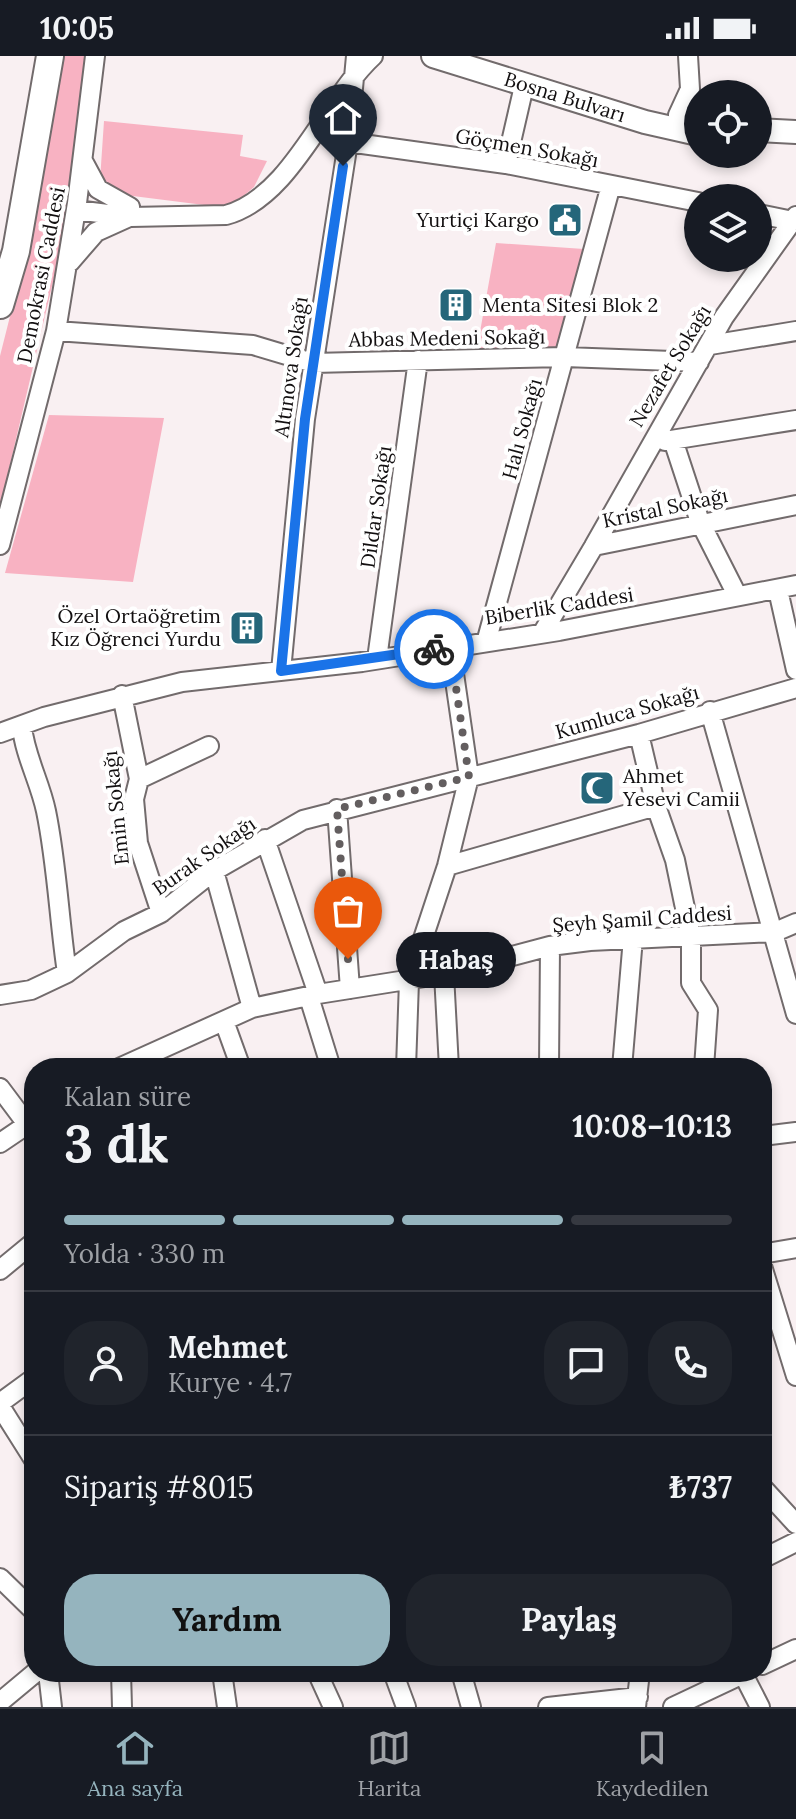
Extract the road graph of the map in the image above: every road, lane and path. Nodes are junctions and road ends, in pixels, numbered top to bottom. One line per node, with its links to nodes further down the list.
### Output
1 (32, 56): 26 (highway)
2 (50, 56): 28 (highway)
3 (95, 56): 18 (street, Demokrasi Caddesi)
4 (373, 56): 8 (street)
5 (433, 56): 10 (main road, Bosna Bulvarı)
6 (472, 56): 11 (main road, Bosna Bulvarı)
7 (688, 56): 9 (street)
8 (356, 64): 15 (street, Altınova Sokağı); 23 (street)
9 (689, 80)
10 (524, 86): 12 (main road, Bosna Bulvarı); 19 (street)
11 (684, 116)
12 (684, 131)
13 (772, 131): 14 (main road)
14 (796, 132)
15 (348, 142): 19 (street, Göçmen Sokağı); 35 (street, Altınova Sokağı)
16 (772, 145): 17 (main road)
17 (796, 146)
18 (83, 160): 22 (street, Demokrasi Caddesi); 23 (street)
19 (506, 164): 20 (street, Göçmen Sokağı)
20 (611, 185): 21 (street, Göçmen Sokağı); 32 (street, Halı Sokağı)
21 (684, 199)
22 (77, 206): 23 (street); 27 (street, Demokrasi Caddesi)
23 (130, 212): 27 (street)
24 (772, 216): 25 (street)
25 (794, 218): 31 (street, Nezafet Sokağı)
26 (0, 255)
27 (67, 268): 29 (street, Demokrasi Caddesi)
28 (0, 305)
29 (56, 331): 35 (street, Abbas Medeni Sokağı); 41 (street, Demokrasi Caddesi)
30 (796, 331): 31 (street)
31 (710, 345): 34 (street, Nezafet Sokağı)
32 (565, 357): 33 (street, Abbas Medeni Sokağı); 34 (street, Abbas Medeni Sokağı); 46 (street, Halı Sokağı)
33 (418, 360): 35 (street, Abbas Medeni Sokağı); 48 (street, Dildar Sokağı)
34 (699, 362): 38 (street, Nezafet Sokağı)
35 (313, 363): 50 (street, Altınova Sokağı)
36 (796, 420): 37 (street)
37 (673, 440): 38 (street); 40 (street)
38 (649, 444): 42 (street, Nezafet Sokağı)
39 (796, 505): 40 (street, Kristal Sokağı)
40 (700, 522): 42 (street, Kristal Sokağı); 44 (street)
41 (0, 545)
42 (594, 546): 45 (street, Kristal Sokağı)
43 (787, 587): 44 (street, Biberlik Caddesi); 49 (street)
44 (737, 595): 45 (street, Biberlik Caddesi)
45 (543, 632): 46 (street, Biberlik Caddesi)
46 (487, 639): 47 (street, Biberlik Caddesi)
47 (450, 646): 48 (street, Biberlik Caddesi); 58 (street)
48 (377, 659): 50 (street, Biberlik Caddesi)
49 (796, 670)
50 (281, 671): 52 (street, Biberlik Caddesi)
51 (796, 688): 53 (street, Kumluca Sokağı)
52 (122, 695): 54 (street, Biberlik Caddesi); 59 (street, Emin Sokağı)
53 (710, 711): 56 (street, Kumluca Sokağı); 67 (street)
54 (22, 727): 55 (street, Biberlik Caddesi); 71 (street)
55 (0, 733)
56 (639, 734): 58 (street, Kumluca Sokağı); 60 (street)
57 (209, 746): 59 (street)
58 (469, 777): 61 (street, Burak Sokağı); 63 (street)
59 (139, 779): 65 (street, Emin Sokağı)
60 (656, 806): 63 (street); 68 (street)
61 (337, 809): 62 (street, Burak Sokağı); 74 (street)
62 (265, 839): 64 (street, Burak Sokağı); 76 (street)
63 (447, 866): 73 (street)
64 (214, 871): 65 (street, Burak Sokağı); 77 (street)
65 (161, 913): 71 (street, Burak Sokağı)
66 (796, 923): 67 (street, Şeyh Şamil Caddesi)
67 (775, 932): 68 (street, Şeyh Şamil Caddesi); 78 (street)
68 (691, 937): 69 (street, Şeyh Şamil Caddesi); 87 (street)
69 (633, 938): 70 (street, Şeyh Şamil Caddesi); 86 (street)
70 (550, 946): 72 (street, Şeyh Şamil Caddesi); 85 (street)
71 (67, 973): 75 (street, Burak Sokağı)
72 (444, 974): 73 (street, Şeyh Şamil Caddesi); 84 (street)
73 (409, 981): 74 (street, Şeyh Şamil Caddesi); 83 (street)
74 (350, 989): 76 (street, Şeyh Şamil Caddesi)
75 (0, 995)
76 (313, 996): 77 (street, Şeyh Şamil Caddesi); 82 (street)
77 (252, 1008): 79 (street, Şeyh Şamil Caddesi)
78 (796, 1014)
79 (224, 1021): 80 (street, Şeyh Şamil Caddesi); 81 (street)
80 (142, 1058)
81 (237, 1058)
82 (328, 1058)
83 (406, 1058)
84 (448, 1058)
85 (549, 1058)
86 (623, 1058)
87 (705, 1058)
88 (0, 1088): 89 (street)
89 (24, 1115)
90 (24, 1126): 93 (street)
91 (796, 1132): 92 (street)
92 (772, 1135)
93 (0, 1143)
94 (796, 1248): 96 (street)
95 (24, 1250): 97 (street)
96 (772, 1252)
97 (0, 1270)
98 (772, 1298): 99 (street)
99 (796, 1376)
100 (24, 1386): 101 (street)
101 (0, 1405): 102 (street)
102 (24, 1439)
103 (772, 1499): 104 (street)
104 (796, 1524)
105 (796, 1542): 106 (street)
106 (772, 1554)
107 (0, 1578): 108 (street)
108 (24, 1601)
109 (796, 1649): 110 (street)
110 (772, 1660)
111 (24, 1682): 121 (street)
112 (49, 1682): 123 (street)
113 (121, 1682): 124 (street)
114 (223, 1682): 125 (street)
115 (322, 1682): 126 (street)
116 (397, 1682): 127 (street)
117 (464, 1682): 128 (street)
118 (639, 1682): 122 (street)
119 (725, 1682): 130 (street)
120 (748, 1682): 131 (street)
121 (0, 1702)
122 (637, 1702): 129 (street)
123 (52, 1707)
124 (122, 1707)
125 (227, 1707)
126 (333, 1707)
127 (406, 1707)
128 (471, 1707)
129 (548, 1707)
130 (673, 1707)
131 (760, 1707)

